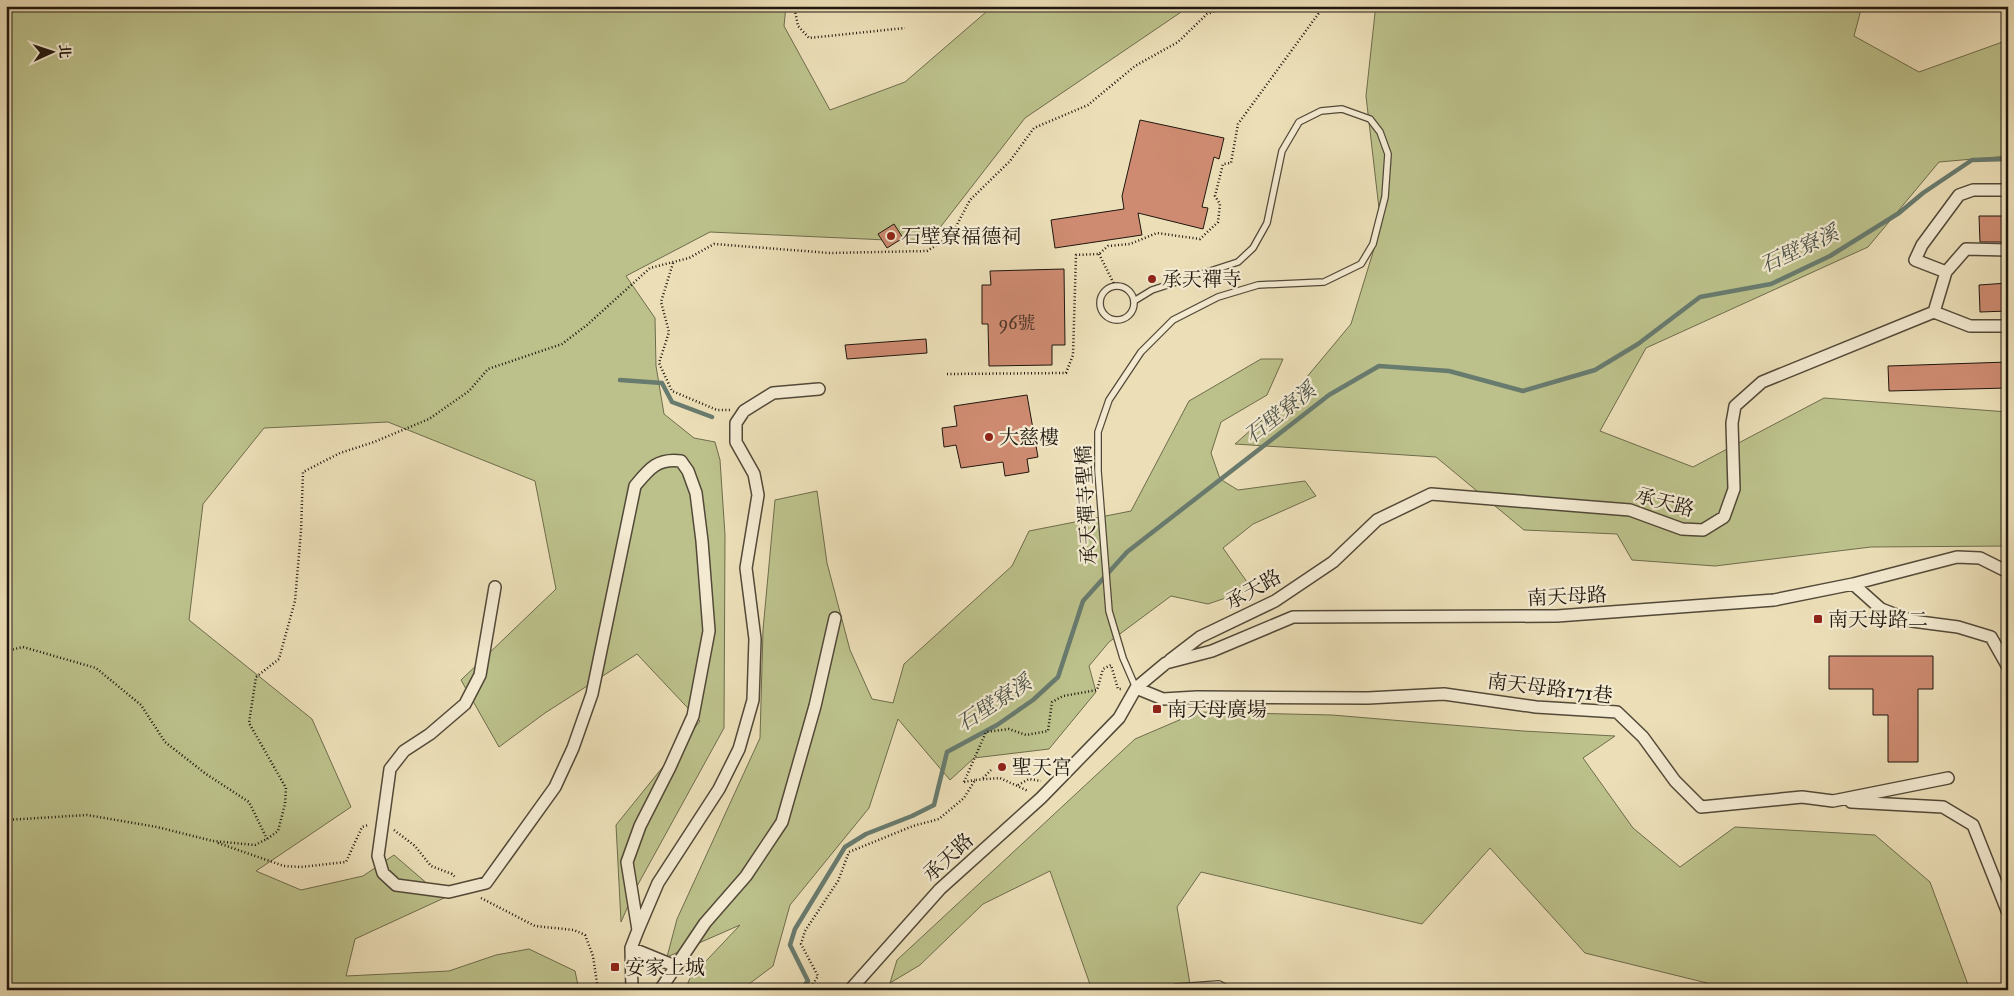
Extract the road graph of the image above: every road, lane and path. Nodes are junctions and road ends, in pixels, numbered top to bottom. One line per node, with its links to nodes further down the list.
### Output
1 (794, 6): 4 (path)
2 (1228, 6): 8 (path)
3 (1324, 6): 7 (path)
4 (905, 28)
5 (2008, 190): 9 (street)
6 (2008, 250): 9 (street)
7 (1099, 254): 10 (path); 14 (path)
8 (674, 262): 16 (path); 34 (path)
9 (1946, 272): 12 (street)
10 (1115, 286): 11 (lane); 11 (lane)
11 (1134, 301): 24 (lane, 承天禪寺聖橋)
12 (1934, 312): 13 (street); 22 (street, 承天路)
13 (2008, 326)
14 (947, 374)
15 (819, 390): 16 (street)
16 (744, 411): 36 (street)
17 (2008, 572): 18 (street, 南天母路)
18 (1853, 584): 22 (street, 南天母路); 23 (street)
19 (496, 587): 36 (street)
20 (835, 618): 38 (street)
21 (6, 651): 34 (path)
22 (1166, 663): 24 (street, 南天母路)
23 (2008, 667)
24 (1136, 688): 28 (path); 29 (street, 承天路); 32 (street, 南天母路171巷)
25 (990, 770): 26 (path)
26 (983, 778): 28 (path); 30 (path)
27 (1948, 778): 32 (street, 南天母路171巷)
28 (975, 780): 41 (path)
29 (1055, 783): 30 (path); 31 (street, 承天路)
30 (1018, 786): 31 (path)
31 (1041, 798): 42 (street, 承天路)
32 (1833, 801): 35 (street)
33 (6, 820): 34 (path)
34 (266, 839)
35 (2008, 913)
36 (638, 930): 37 (street)
37 (631, 948): 38 (street); 39 (street)
38 (674, 966): 40 (street)
39 (632, 990)
40 (660, 990)
41 (809, 990)
42 (850, 990)
43 (1173, 990): 44 (lane)
44 (1230, 990)

